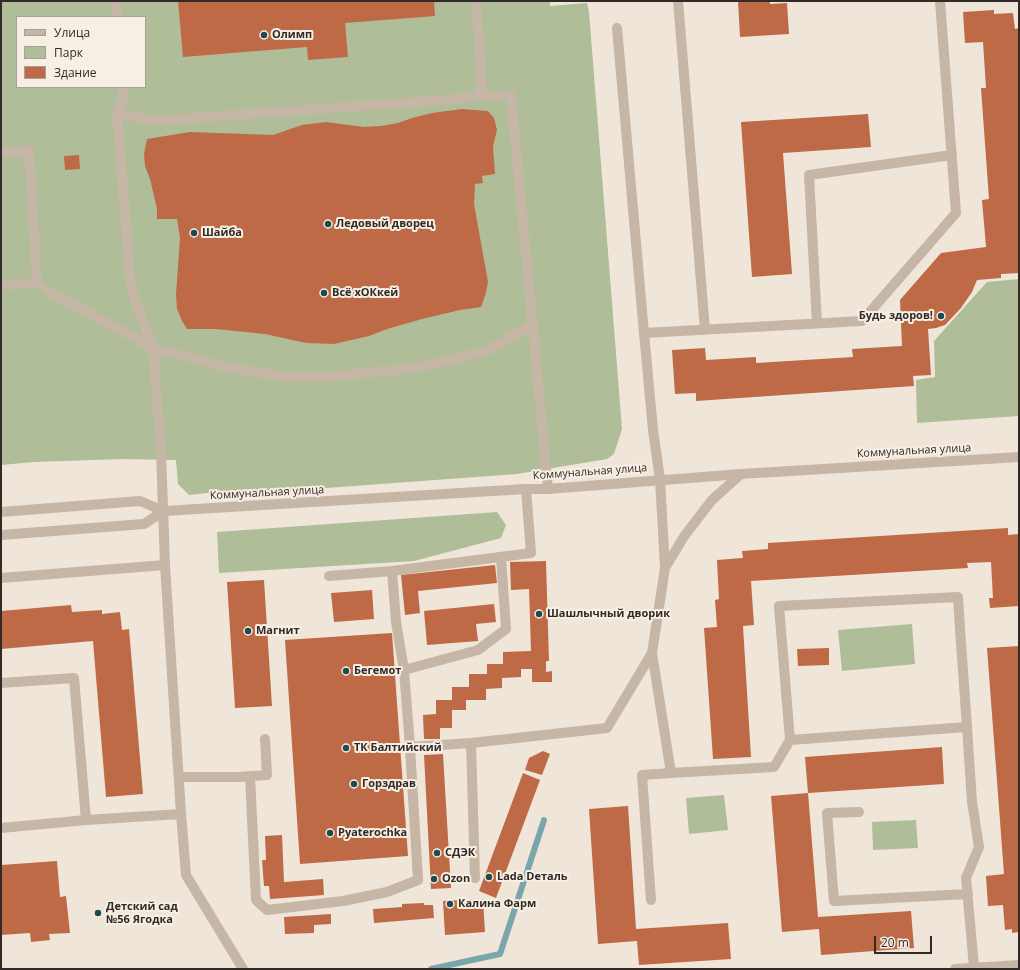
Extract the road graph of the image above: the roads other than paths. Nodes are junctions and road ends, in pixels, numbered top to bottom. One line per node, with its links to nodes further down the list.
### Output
1 (116, 1): 5 (street)
2 (476, 1): 8 (street)
3 (678, 1): 16 (street)
4 (940, 1): 11 (street)
5 (117, 16)
6 (618, 28): 17 (street)
7 (123, 88): 9 (street)
8 (478, 96): 9 (street); 15 (street)
9 (117, 112): 18 (street)
10 (1, 153): 12 (street)
11 (952, 155): 14 (street); 14 (street)
12 (38, 283): 13 (street); 18 (street)
13 (1, 286)
14 (817, 323): 16 (street)
15 (533, 324): 18 (street); 23 (street)
16 (705, 330): 17 (street)
17 (644, 333): 21 (street)
18 (153, 348): 24 (street)
19 (1019, 457): 20 (street, Коммунальная улица)
20 (741, 474): 21 (street, Коммунальная улица); 29 (street)
21 (660, 479): 23 (street, Коммунальная улица); 29 (street)
22 (526, 489): 23 (street, Коммунальная улица); 24 (street, Коммунальная улица); 27 (street)
23 (548, 489)
24 (164, 511): 25 (street, Коммунальная улица); 26 (street, Коммунальная улица); 28 (street)
25 (1, 512)
26 (1, 535)
27 (501, 557): 30 (street); 34 (street)
28 (165, 565): 32 (street); 42 (street)
29 (665, 568): 33 (street)
30 (392, 571): 31 (street); 34 (street)
31 (329, 576)
32 (1, 578)
33 (652, 653): 39 (street); 41 (street)
34 (404, 670): 40 (street)
35 (1, 683): 46 (street)
36 (967, 728): 38 (street); 38 (street); 49 (street)
37 (264, 740): 43 (street)
38 (790, 740): 41 (street)
39 (471, 743): 40 (street); 48 (street)
40 (410, 747): 43 (street)
41 (671, 773): 50 (street)
42 (179, 776): 43 (street); 45 (street)
43 (250, 777)
44 (859, 812): 49 (street)
45 (181, 814): 46 (street); 53 (street)
46 (86, 820): 47 (street)
47 (1, 828)
48 (475, 878)
49 (968, 894): 52 (street)
50 (652, 900)
51 (1019, 965): 52 (street)
52 (974, 967): 54 (street)
53 (243, 969)
54 (955, 969)

